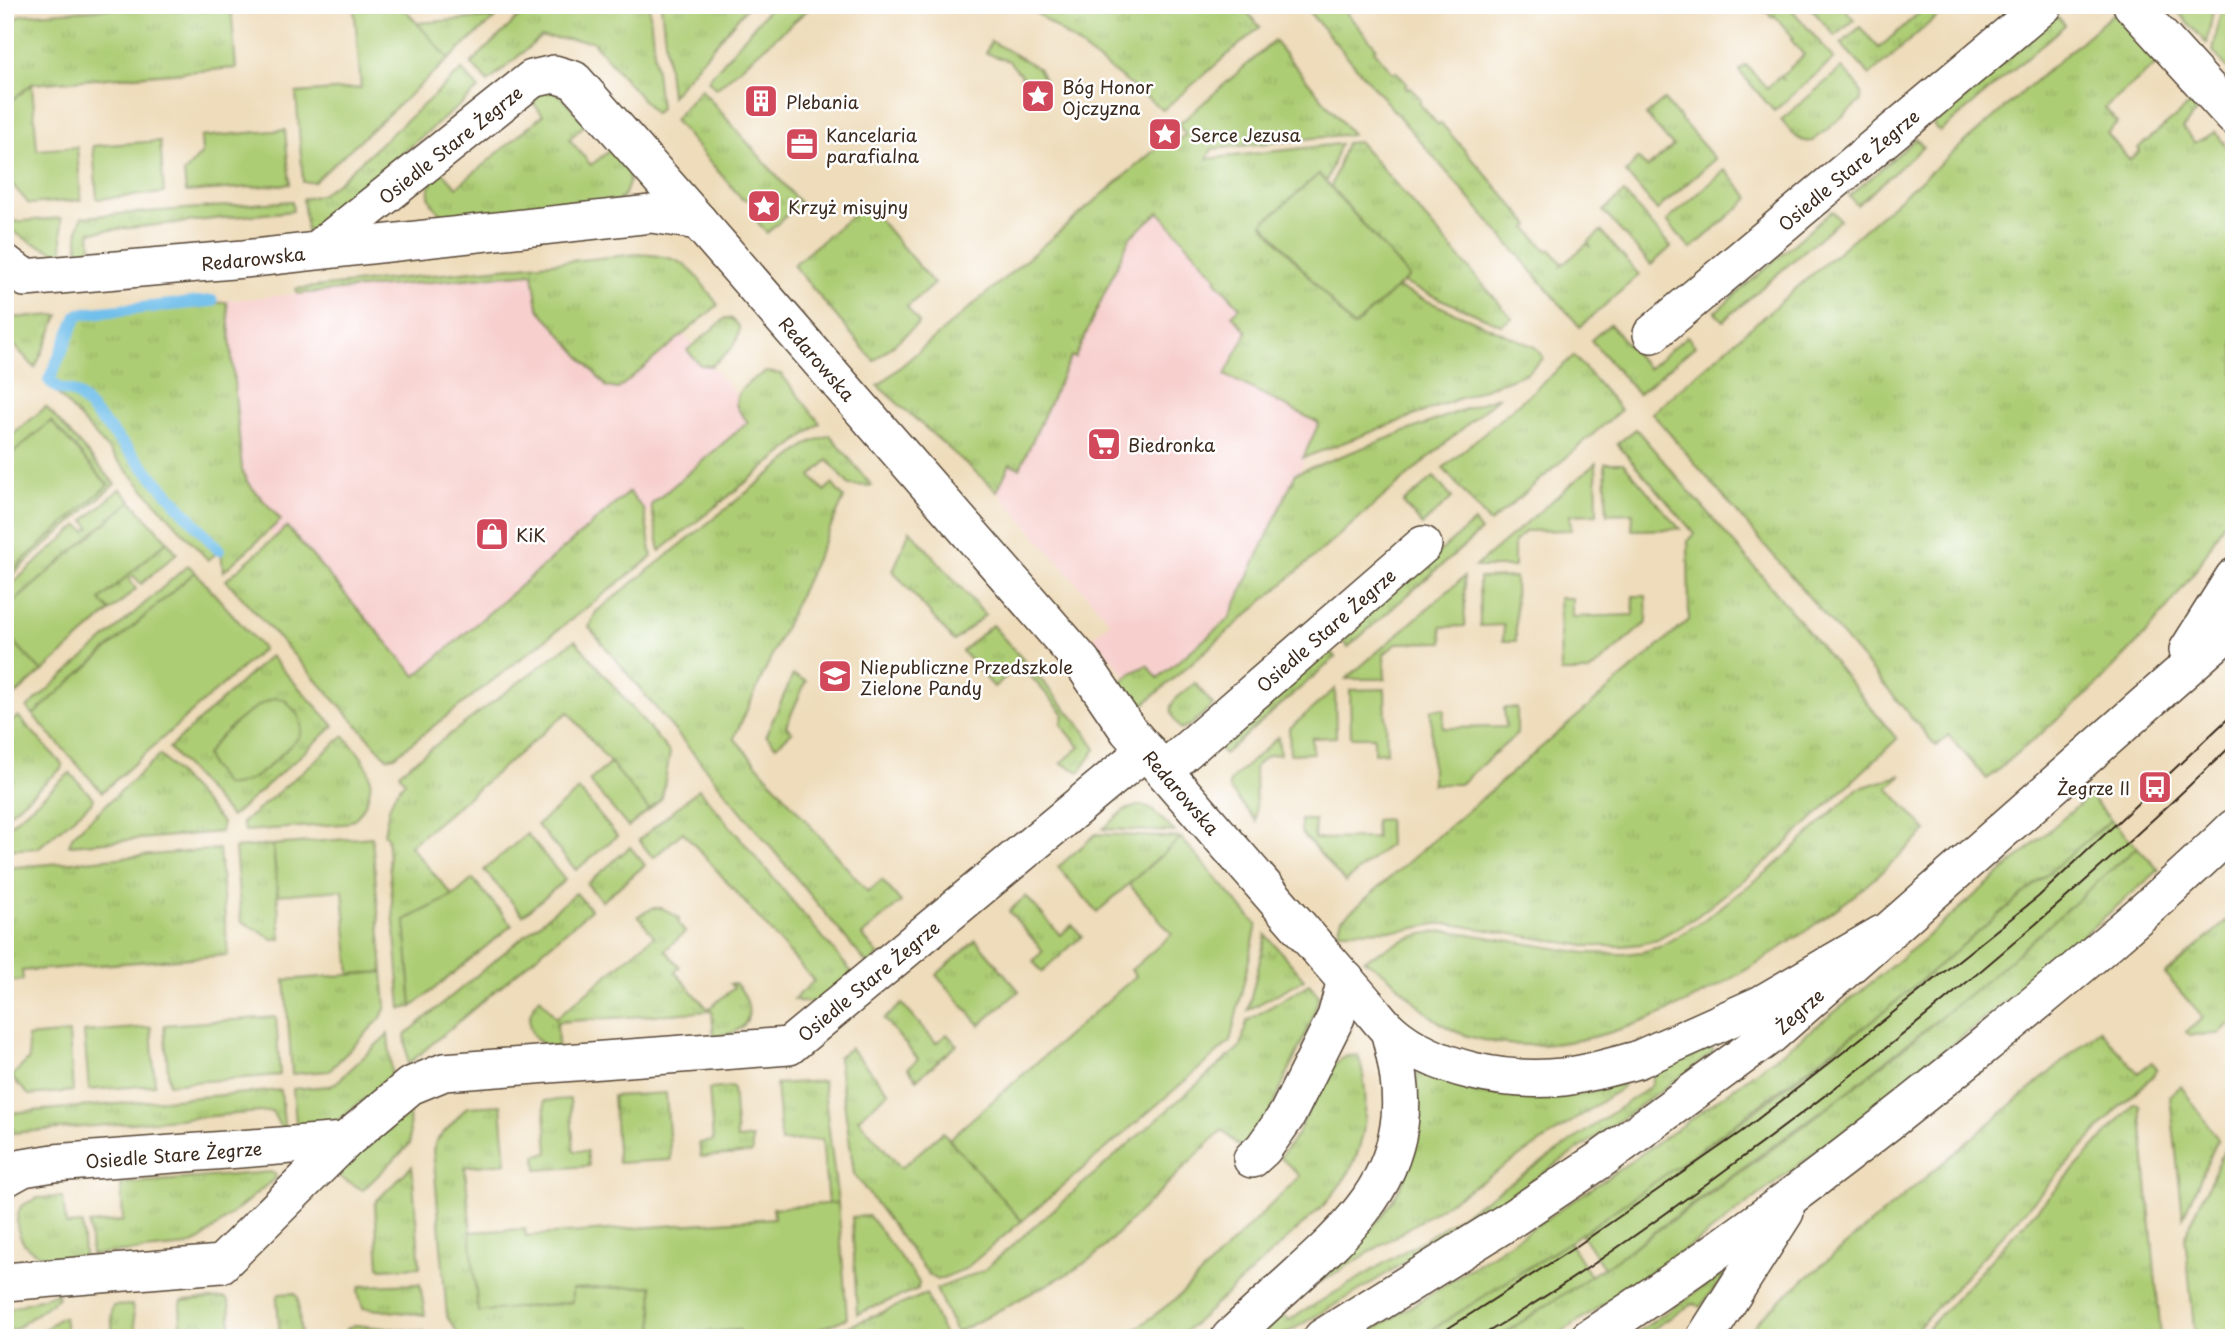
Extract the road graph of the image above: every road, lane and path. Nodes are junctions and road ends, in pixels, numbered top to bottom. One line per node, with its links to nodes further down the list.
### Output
1 (2044, 5): 7 (street, Osiedle Stare Żegrze)
2 (2132, 5): 3 (street)
3 (2234, 117)
4 (698, 221): 5 (street, Redarowska); 5 (street, Osiedle Stare Żegrze); 12 (street, Redarowska)
5 (317, 250): 6 (street, Redarowska)
6 (5, 264)
7 (1651, 334)
8 (1423, 545): 12 (street, Osiedle Stare Żegrze)
9 (2234, 577): 11 (street)
10 (2234, 626): 11 (street, Żegrze)
11 (2148, 701): 14 (street, Żegrze)
12 (1155, 760): 15 (street, Redarowska); 17 (street, Osiedle Stare Żegrze)
13 (2231, 832): 20 (street)
14 (1882, 934): 16 (street); 23 (street, Żegrze)
15 (1346, 981): 16 (street, Redarowska); 18 (street)
16 (1389, 1031): 22 (street)
17 (345, 1141): 19 (street, Osiedle Stare Żegrze); 21 (street, Osiedle Stare Żegrze)
18 (1252, 1159)
19 (5, 1178)
20 (1797, 1193): 24 (street); 25 (street)
21 (5, 1282)
22 (1230, 1338)
23 (1322, 1338)
24 (1589, 1338)
25 (1705, 1338)

